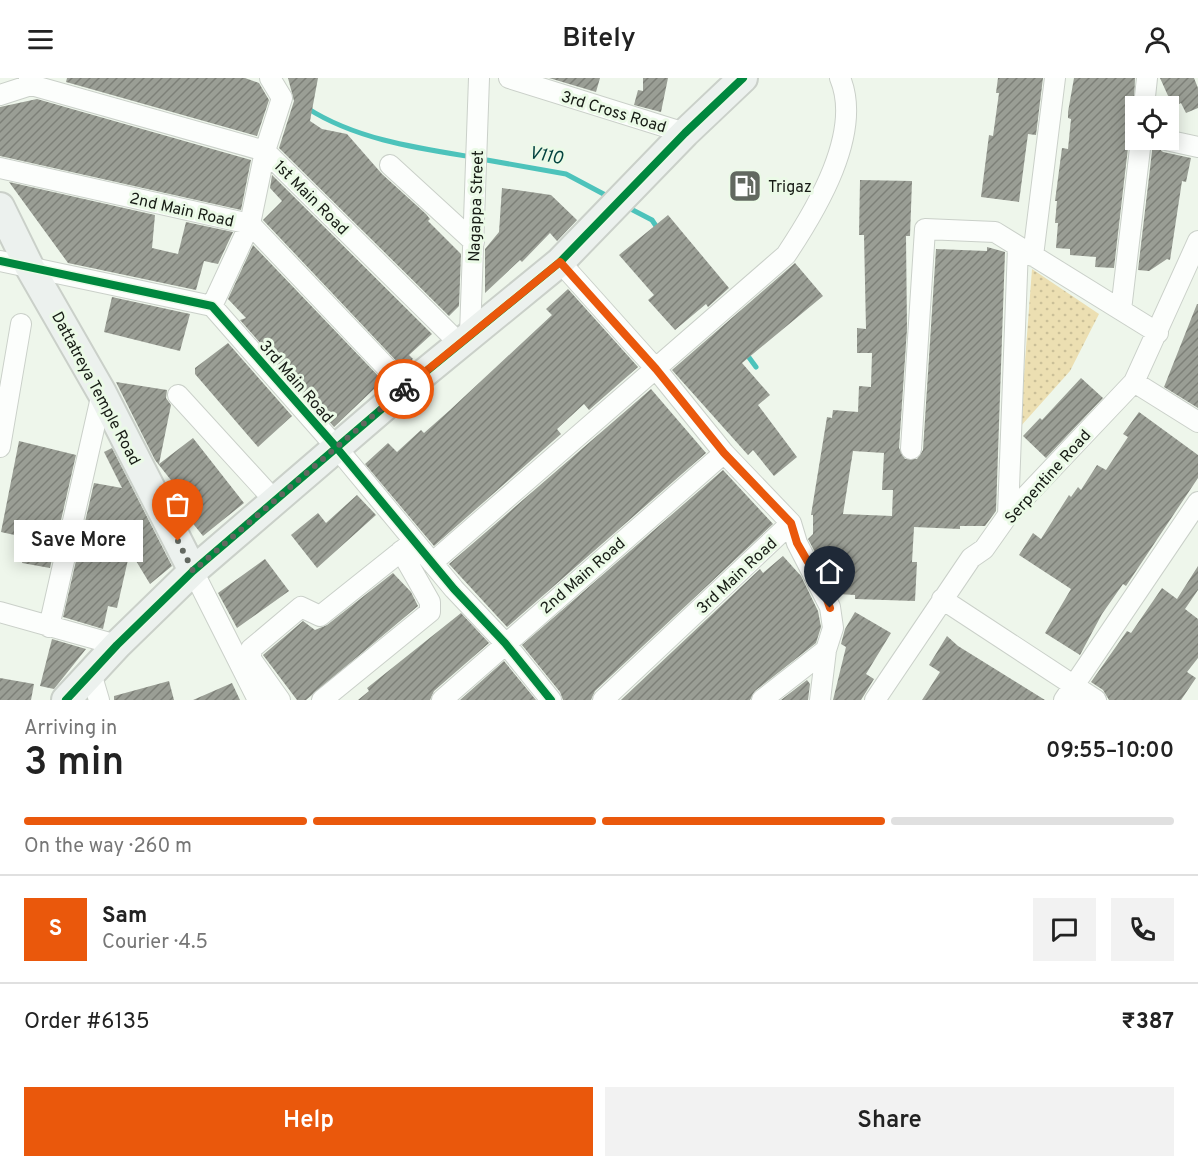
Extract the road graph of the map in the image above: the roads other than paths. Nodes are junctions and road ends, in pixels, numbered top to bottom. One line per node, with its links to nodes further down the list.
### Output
1 (270, 78): 15 (street)
2 (479, 78): 21 (street, Nagappa Street)
3 (509, 78): 11 (street, 3rd Cross Road)
4 (743, 78): 11 (street)
5 (840, 78): 31 (street)
6 (1055, 78): 22 (street)
7 (1147, 78): 10 (street)
8 (30, 82): 9 (street); 15 (street, 1st Main Road)
9 (0, 95)
10 (1145, 96)
11 (685, 132): 24 (street)
12 (1179, 143): 13 (street)
13 (1198, 147)
14 (1140, 150): 27 (street)
15 (265, 151): 19 (street); 30 (street, 1st Main Road)
16 (390, 165): 21 (street)
17 (0, 168): 19 (street, 2nd Main Road)
18 (0, 207): 25 (street, Dattatreya Temple Road)
19 (250, 224): 26 (street); 33 (street, 2nd Main Road)
20 (1198, 241): 29 (street, Serpentine Road)
21 (474, 242): 30 (street, Nagappa Street)
22 (1026, 251): 27 (street); 39 (street); 43 (street)
23 (0, 261): 25 (street)
24 (560, 262): 30 (street); 31 (street)
25 (29, 266): 26 (street); 34 (street, Dattatreya Temple Road)
26 (212, 306): 38 (street, 3rd Main Road)
27 (1121, 310): 29 (street)
28 (21, 324): 37 (street)
29 (1158, 333): 32 (street, Serpentine Road)
30 (464, 338): 33 (street)
31 (656, 369): 40 (street); 46 (street)
32 (1134, 382): 36 (street); 43 (street, Serpentine Road)
33 (406, 388): 38 (street)
34 (102, 393): 47 (street, Dattatreya Temple Road); 50 (street)
35 (178, 395): 41 (street)
36 (1198, 422)
37 (0, 447)
38 (336, 447): 41 (street); 45 (street, 3rd Main Road)
39 (911, 450)
40 (724, 453): 44 (street); 51 (street, 2nd Main Road)
41 (274, 501): 47 (street)
42 (1198, 502): 56 (street)
43 (1008, 515): 48 (street, Serpentine Road)
44 (791, 523): 53 (street); 64 (street, 3rd Main Road)
45 (407, 546): 46 (street, 3rd Main Road); 60 (street); 61 (street)
46 (432, 563): 51 (street, 3rd Main Road)
47 (193, 571): 52 (street); 59 (street)
48 (942, 599): 56 (street); 67 (street, Serpentine Road)
49 (0, 612): 50 (street)
50 (49, 627): 52 (street)
51 (505, 643): 62 (street, 2nd Main Road); 63 (street, 3rd Main Road)
52 (117, 645): 54 (street)
53 (824, 659): 55 (street); 65 (street); 66 (street)
54 (91, 673): 57 (street); 58 (street)
55 (792, 693)
56 (1069, 693): 68 (street)
57 (66, 700)
58 (99, 700)
59 (258, 700)
60 (280, 700)
61 (322, 700)
62 (442, 700)
63 (551, 700)
64 (603, 700)
65 (762, 700)
66 (820, 700)
67 (876, 700)
68 (1096, 700)

